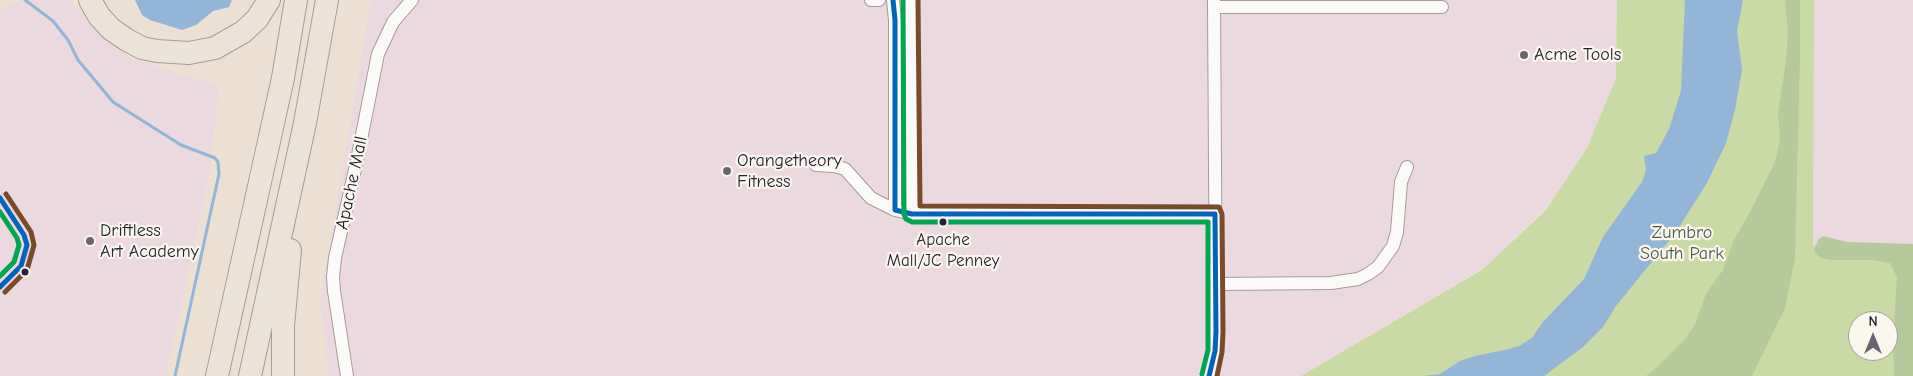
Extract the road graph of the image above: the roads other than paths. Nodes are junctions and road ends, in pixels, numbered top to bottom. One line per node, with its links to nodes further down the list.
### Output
1 (90, 0): 2 (highway)
2 (269, 0)
3 (296, 0): 19 (highway)
4 (327, 0): 12 (highway)
5 (412, 0): 22 (street, Apache Mall)
6 (871, 0): 7 (street)
7 (879, 0)
8 (893, 0): 15 (street)
9 (910, 0): 16 (street)
10 (1214, 3): 11 (street); 17 (street)
11 (1442, 7)
12 (306, 124): 20 (highway); 21 (highway)
13 (816, 165): 15 (street)
14 (1407, 167): 18 (street)
15 (895, 210): 16 (street)
16 (912, 214): 17 (street)
17 (1215, 214): 18 (street)
18 (1215, 284): 23 (street)
19 (217, 376)
20 (250, 376)
21 (283, 376)
22 (348, 376)
23 (1209, 376)

